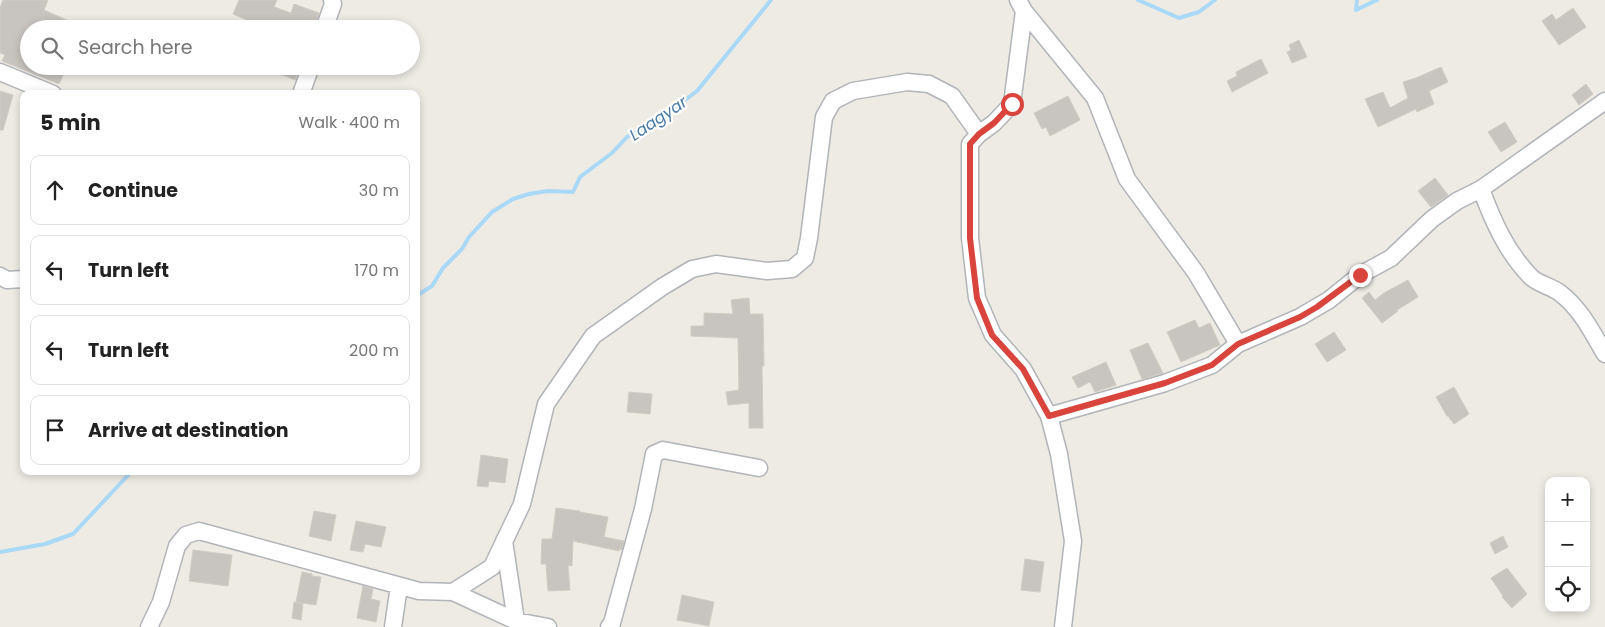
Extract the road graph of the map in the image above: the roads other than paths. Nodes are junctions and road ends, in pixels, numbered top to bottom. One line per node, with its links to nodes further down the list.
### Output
1 (332, 0): 3 (street)
2 (1021, 6): 9 (street); 13 (street)
3 (327, 20)
4 (0, 72): 6 (street)
5 (308, 75): 7 (street)
6 (43, 90)
7 (302, 90)
8 (1605, 101): 10 (street)
9 (979, 134): 15 (street); 17 (street)
10 (1481, 189): 13 (street); 14 (street)
11 (0, 276): 12 (street)
12 (20, 278)
13 (1238, 344): 15 (street)
14 (1605, 354)
15 (1049, 416): 25 (street)
16 (759, 468): 24 (street)
17 (504, 541): 19 (street); 20 (street)
18 (399, 586): 19 (street); 21 (street); 22 (street)
19 (453, 592): 20 (street)
20 (510, 622): 23 (street)
21 (149, 627)
22 (393, 627)
23 (548, 627)
24 (609, 627)
25 (1063, 627)

